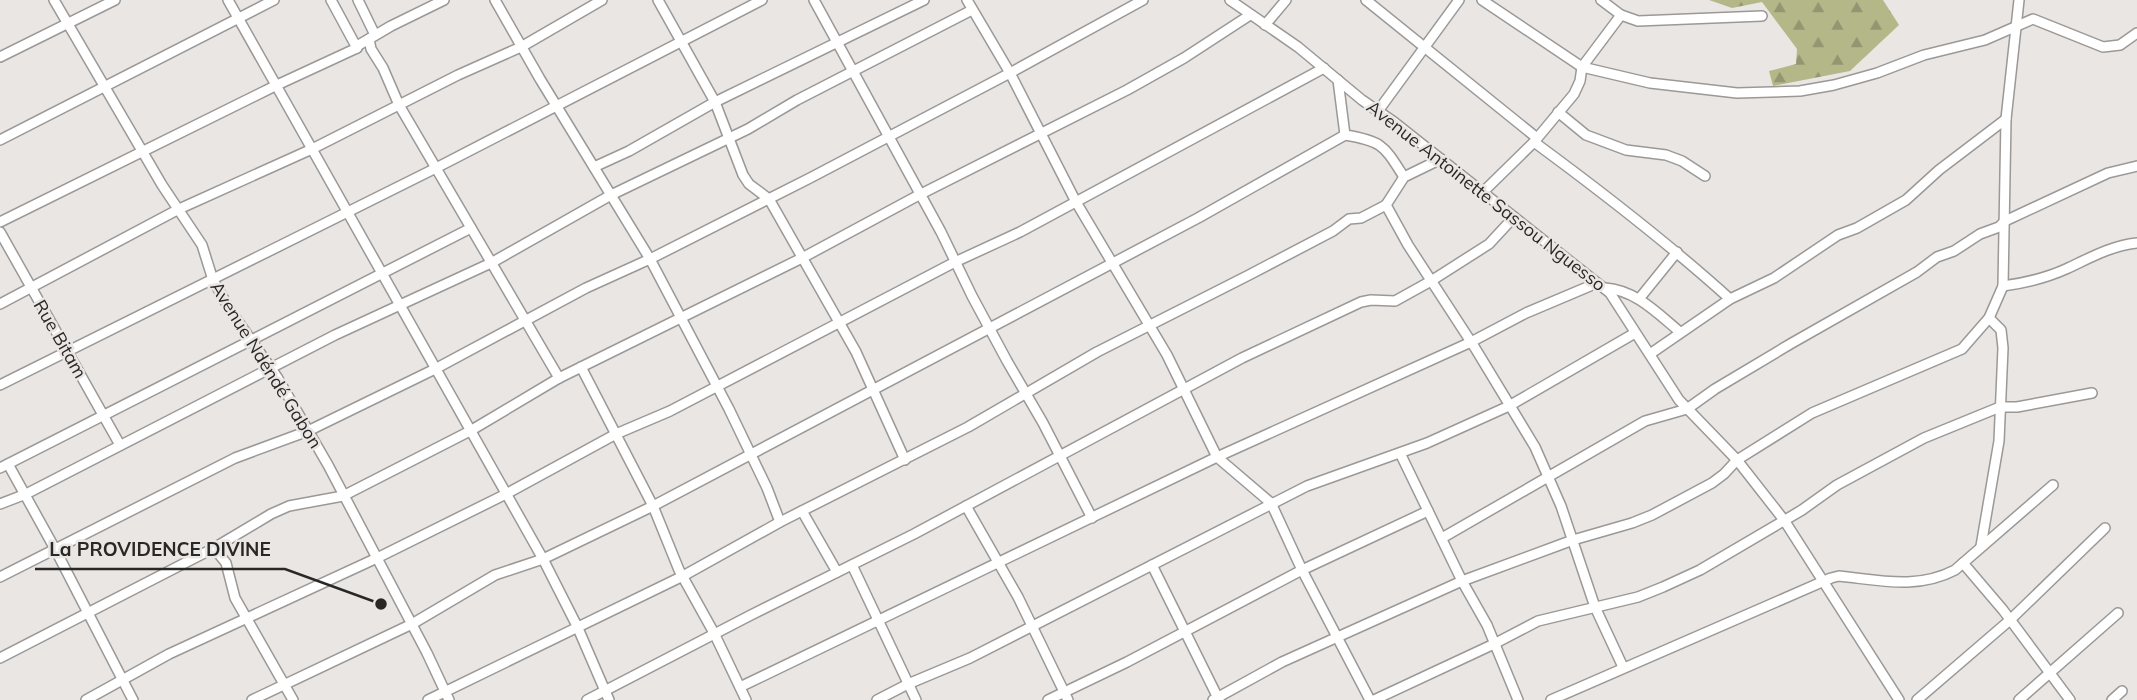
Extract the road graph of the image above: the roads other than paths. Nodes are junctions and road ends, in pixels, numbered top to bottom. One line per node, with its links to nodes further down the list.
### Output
1 (54, 0): 29 (street, Avenue Ndéndé Gabon)
2 (115, 0): 29 (street)
3 (228, 0): 28 (street)
4 (274, 0): 28 (street)
5 (331, 0): 37 (street)
6 (358, 0): 33 (street)
7 (444, 0): 23 (street)
8 (495, 0): 36 (street)
9 (602, 0): 36 (street)
10 (658, 0): 35 (street)
11 (762, 0): 35 (street)
12 (814, 0): 34 (street)
13 (925, 0): 34 (street)
14 (967, 0): 24 (street)
15 (1143, 0): 43 (street)
16 (1230, 0): 25 (street, Avenue Antoinette Sassou Nguesso)
17 (1286, 0): 30 (street)
18 (1366, 0): 38 (street)
19 (1459, 0): 38 (street)
20 (1482, 0): 40 (street)
21 (1601, 0): 26 (street)
22 (2019, 0): 31 (street)
23 (424, 4): 33 (street)
24 (972, 10): 42 (street); 43 (street)
25 (1250, 15): 30 (street, Avenue Antoinette Sassou Nguesso); 53 (street)
26 (1621, 15): 27 (street); 40 (street)
27 (1762, 16)
28 (239, 20): 45 (street); 46 (street)
29 (69, 25): 39 (street); 46 (street, Avenue Ndéndé Gabon)
30 (1265, 25): 41 (street, Avenue Antoinette Sassou Nguesso)
31 (2015, 25): 32 (street); 40 (street); 52 (street)
32 (2137, 33)
33 (372, 37): 37 (street); 48 (street)
34 (837, 42): 42 (street); 47 (street)
35 (680, 43): 47 (street); 49 (street)
36 (521, 47): 48 (street); 49 (street)
37 (357, 48): 45 (street)
38 (1425, 48): 50 (street); 58 (street)
39 (0, 57)
40 (1582, 66): 51 (street)
41 (1324, 68): 44 (street, Avenue Antoinette Sassou Nguesso); 71 (street)
42 (853, 72): 55 (street); 56 (street)
43 (1010, 73): 53 (street); 56 (street)
44 (1338, 80): 50 (street, Avenue Antoinette Sassou Nguesso); 54 (street)
45 (277, 85): 59 (street); 60 (street)
46 (105, 88): 57 (street); 60 (street, Avenue Ndéndé Gabon)
47 (715, 102): 55 (street); 63 (street)
48 (399, 105): 59 (street); 64 (street)
49 (557, 106): 63 (street); 64 (street)
50 (1378, 111): 61 (street, Avenue Antoinette Sassou Nguesso)
51 (1558, 112): 58 (street); 65 (street)
52 (2006, 119): 76 (street); 94 (street)
53 (1041, 133): 69 (street); 71 (street)
54 (1345, 135): 66 (street); 86 (street)
55 (730, 137): 68 (street); 70 (street)
56 (888, 137): 69 (street); 70 (street)
57 (0, 140)
58 (1535, 140): 67 (street); 81 (street)
59 (312, 149): 73 (street); 74 (street)
60 (141, 151): 73 (street, Avenue Ndéndé Gabon); 77 (street)
61 (1441, 159): 66 (street); 67 (street, Avenue Antoinette Sassou Nguesso)
62 (2137, 166): 76 (street)
63 (593, 167): 68 (street)
64 (436, 168): 74 (street); 78 (street)
65 (1705, 176)
66 (1404, 177): 72 (street)
67 (1483, 192): 75 (street, Avenue Antoinette Sassou Nguesso)
68 (611, 195): 83 (street); 85 (street)
69 (919, 195): 82 (street); 84 (street)
70 (769, 199): 82 (street); 83 (street)
71 (1076, 202): 84 (street); 86 (street)
72 (1386, 205): 89 (street); 101 (street)
73 (179, 209): 88 (street, Avenue Ndéndé Gabon); 92 (street)
74 (347, 213): 87 (street); 88 (street)
75 (1514, 217): 89 (street); 90 (street, Avenue Antoinette Sassou Nguesso)
76 (2005, 220): 91 (street); 121 (street)
77 (0, 222)
78 (471, 228): 85 (street); 87 (street)
79 (0, 232): 92 (street, Rue Bitam)
80 (2137, 243): 91 (street)
81 (1678, 252): 93 (street); 94 (street)
82 (802, 258): 97 (street); 100 (street)
83 (650, 259): 97 (street); 99 (street)
84 (955, 262): 100 (street); 102 (street)
85 (491, 263): 96 (street); 99 (street)
86 (1112, 263): 101 (street); 102 (street)
87 (382, 275): 96 (street); 105 (street)
88 (213, 280): 105 (street, Avenue Ndéndé Gabon); 107 (street)
89 (1431, 281): 106 (street); 115 (street)
90 (1600, 285): 93 (street); 104 (street, Avenue Antoinette Sassou Nguesso); 106 (street)
91 (2003, 286): 98 (street)
92 (31, 288): 95 (street); 107 (street, Rue Bitam)
93 (1639, 299): 103 (street)
94 (1730, 299): 103 (street)
95 (0, 304)
96 (398, 304): 110 (street); 111 (street)
97 (681, 318): 109 (street); 114 (street)
98 (1989, 318): 120 (street); 132 (street)
99 (525, 322): 111 (street); 112 (street)
100 (838, 324): 114 (street); 116 (street)
101 (1147, 326): 115 (street); 117 (street)
102 (989, 327): 116 (street); 117 (street)
103 (1680, 332): 108 (street)
104 (1635, 333): 108 (street, Avenue Antoinette Sassou Nguesso); 119 (street)
105 (253, 341): 110 (street, Avenue Ndéndé Gabon); 122 (street)
106 (1471, 342): 119 (street); 130 (street)
107 (67, 350): 113 (street); 122 (street, Rue Bitam)
108 (1650, 354): 121 (street, Avenue Antoinette Sassou Nguesso)
109 (582, 367): 112 (street); 125 (street)
110 (271, 368): 123 (street, Avenue Ndéndé Gabon); 126 (street)
111 (435, 369): 123 (street); 124 (street)
112 (559, 378): 124 (street)
113 (0, 385)
114 (716, 386): 125 (street); 127 (street)
115 (1182, 389): 129 (street); 130 (street)
116 (873, 390): 127 (street); 131 (street)
117 (1025, 393): 129 (street); 131 (street)
118 (2092, 393): 120 (street)
119 (1508, 406): 128 (street); 134 (street)
120 (2000, 407): 146 (street); 151 (street)
121 (1687, 409): 132 (street, Avenue Antoinette Sassou Nguesso); 134 (street)
122 (103, 416): 126 (street, Rue Bitam); 133 (street)
123 (308, 431): 138 (street, Avenue Ndéndé Gabon); 153 (street)
124 (470, 431): 137 (street); 138 (street)
125 (616, 434): 137 (street); 141 (street)
126 (120, 446): 136 (street)
127 (750, 453): 141 (street); 147 (street)
128 (1400, 453): 139 (street); 144 (street)
129 (1059, 457): 142 (street); 145 (street)
130 (1217, 457): 139 (street); 145 (street)
131 (905, 460): 143 (street)
132 (1737, 460): 146 (street, Avenue Antoinette Sassou Nguesso); 150 (street)
133 (4, 466): 136 (street)
134 (1549, 477): 149 (street); 150 (street)
135 (2053, 485): 151 (street)
136 (26, 494): 140 (street); 153 (street)
137 (506, 494): 154 (street); 155 (street)
138 (343, 496): 152 (street); 154 (street, Avenue Ndéndé Gabon)
139 (1271, 503): 159 (street); 160 (street)
140 (0, 504)
141 (653, 506): 155 (street); 162 (street)
142 (966, 506): 156 (street); 158 (street)
143 (802, 511): 147 (street); 161 (street)
144 (1429, 511): 149 (street); 160 (street)
145 (1092, 518): 156 (street)
146 (1784, 520): 165 (street, Avenue Antoinette Sassou Nguesso); 166 (street)
147 (780, 522): 162 (street)
148 (2105, 528): 170 (street)
149 (1441, 538): 164 (street)
150 (1573, 540): 164 (street); 166 (street)
151 (1981, 546): 157 (street)
152 (214, 548): 167 (street); 169 (street)
153 (55, 549): 163 (street); 167 (street)
154 (376, 558): 169 (street); 172 (street, Avenue Ndéndé Gabon)
155 (543, 559): 172 (street); 174 (street)
156 (999, 563): 171 (street); 173 (street)
157 (1963, 563): 165 (street); 170 (street)
158 (852, 565): 161 (street); 171 (street)
159 (1152, 565): 173 (street); 175 (street)
160 (1302, 570): 175 (street); 177 (street)
161 (837, 572): 176 (street)
162 (683, 576): 174 (street); 176 (street)
163 (0, 577)
164 (1462, 581): 177 (street); 178 (street)
165 (1823, 581): 180 (street); 204 (street, Avenue Antoinette Sassou Nguesso)
166 (1595, 607): 178 (street); 180 (street)
167 (87, 612): 179 (street); 182 (street)
168 (2118, 613): 181 (street)
169 (247, 618): 182 (street); 183 (street)
170 (2010, 620): 181 (street); 205 (street)
171 (878, 621): 184 (street); 185 (street)
172 (412, 624): 183 (street); 187 (street, Avenue Ndéndé Gabon)
173 (1032, 625): 184 (street); 189 (street)
174 (577, 626): 187 (street); 188 (street)
175 (1185, 631): 189 (street); 190 (street)
176 (714, 634): 185 (street); 188 (street)
177 (1338, 638): 190 (street); 201 (street)
178 (1494, 644): 201 (street); 202 (street)
179 (0, 658)
180 (1623, 667): 203 (street)
181 (2051, 672): 206 (street); 207 (street)
182 (122, 678): 191 (street); 192 (street)
183 (285, 683): 193 (street); 194 (street)
184 (908, 684): 198 (street); 199 (street)
185 (740, 687): 197 (street)
186 (2122, 691): 208 (street)
187 (447, 696): 195 (street)
188 (607, 696): 196 (street)
189 (1066, 696): 200 (street)
190 (1217, 699)
191 (86, 700)
192 (133, 700)
193 (252, 700)
194 (293, 700)
195 (428, 700)
196 (587, 700)
197 (746, 700)
198 (877, 700)
199 (916, 700)
200 (1048, 700)
201 (1372, 700)
202 (1518, 700)
203 (1551, 700)
204 (1899, 700)
205 (1917, 700)
206 (2019, 700)
207 (2070, 700)
208 (2112, 700)

